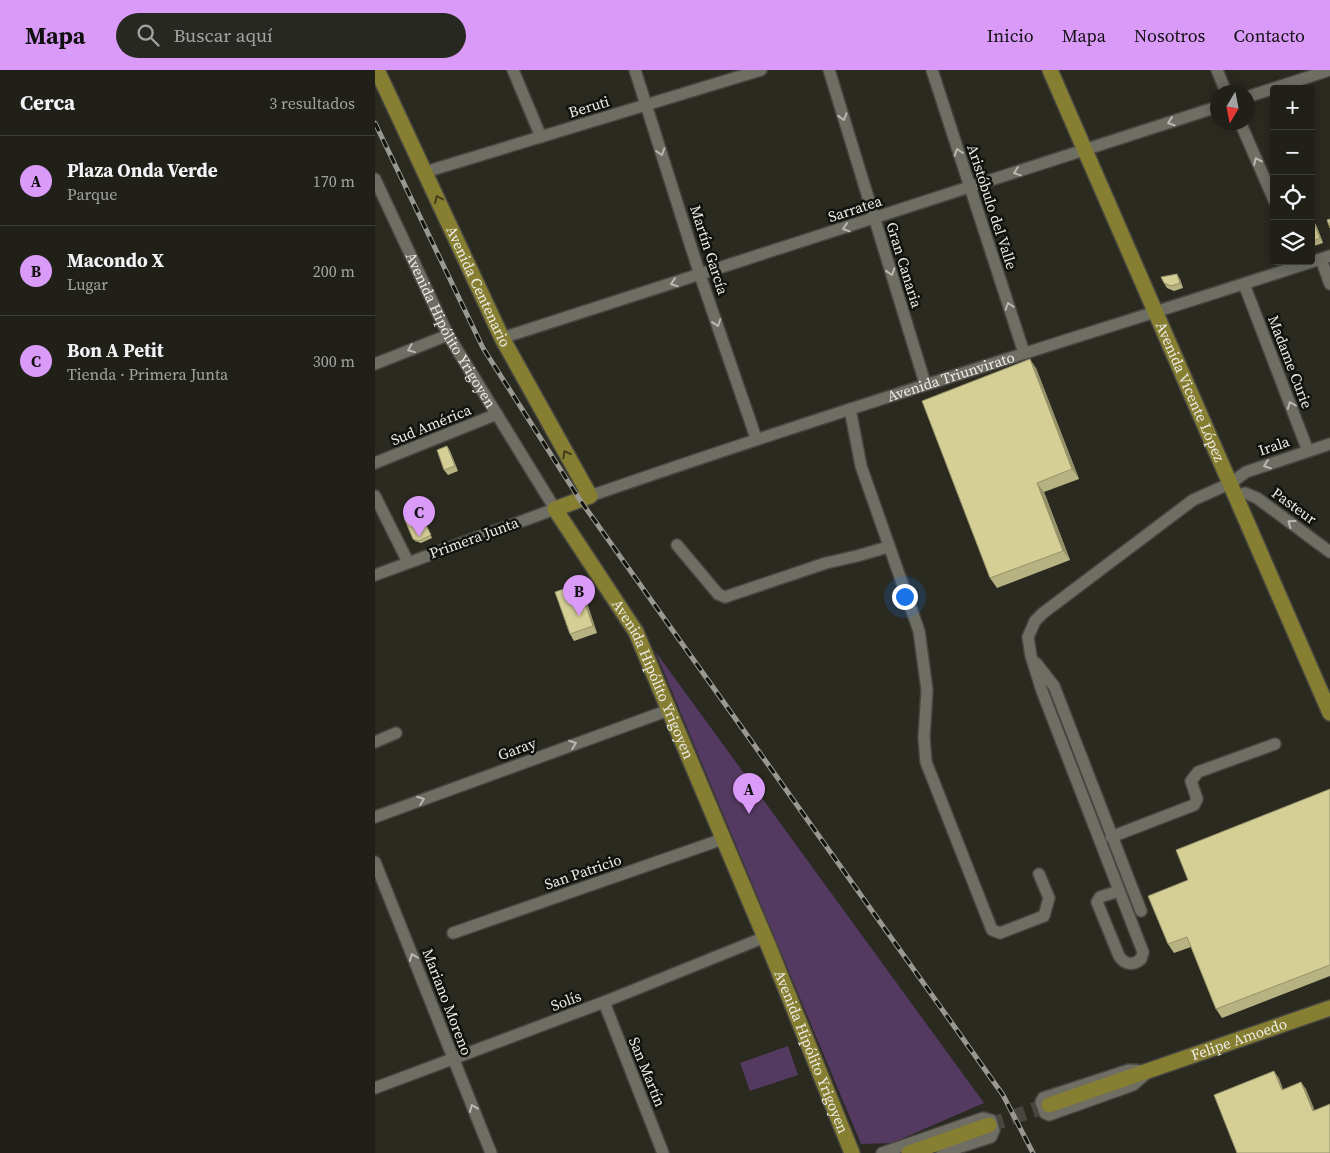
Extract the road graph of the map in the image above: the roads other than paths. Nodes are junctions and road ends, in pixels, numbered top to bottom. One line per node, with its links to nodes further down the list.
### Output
1 (377, 70): 17 (main road, Avenida Centenario)
2 (513, 70): 15 (street)
3 (635, 70): 12 (street, Martín García)
4 (761, 70): 12 (street, Beruti)
5 (829, 70): 21 (street, Gran Canaria, one-way to 21)
6 (932, 70): 19 (street, Aristóbulo del Valle, one-way to 6)
7 (1051, 70): 16 (main road, Avenida Vicente López)
8 (1217, 70): 10 (street)
9 (1330, 70): 11 (street)
10 (1224, 85)
11 (1255, 94)
12 (647, 106): 15 (street, Beruti); 24 (street, Martín García, one-way to 24)
13 (1210, 109): 16 (street, Sarratea, one-way to 16)
14 (1243, 130): 20 (street, one-way to 14)
15 (541, 137): 17 (street, Beruti)
16 (1085, 149): 19 (street, Sarratea, one-way to 19); 27 (main road, Avenida Vicente López)
17 (425, 172): 29 (main road, Avenida Centenario, one-way to 17)
18 (375, 179): 28 (street, Avenida Hipólito Yrigoyen)
19 (970, 188): 21 (street, Sarratea); 30 (street, Aristóbulo del Valle, one-way to 19)
20 (1270, 191)
21 (874, 219): 24 (street, Sarratea, one-way to 24); 32 (street, Gran Canaria, one-way to 32)
22 (1325, 258): 26 (street)
23 (1296, 265): 25 (street, Avenida Triunvirato)
24 (700, 275): 29 (street, Sarratea, one-way to 29); 35 (street, Martín García, one-way to 35)
25 (1244, 284): 27 (street, Avenida Triunvirato); 37 (street, Madame Curie, one-way to 25)
26 (1330, 284)
27 (1156, 311): 30 (street, Avenida Triunvirato); 39 (main road, Avenida Vicente López)
28 (448, 335): 31 (street, one-way to 31); 34 (street, Avenida Hipólito Yrigoyen)
29 (502, 338): 41 (main road, Avenida Centenario, one-way to 29)
30 (1024, 353): 32 (street, Avenida Triunvirato)
31 (375, 364)
32 (925, 383): 33 (street, Avenida Triunvirato)
33 (850, 409): 35 (street, Avenida Triunvirato); 45 (street)
34 (497, 414): 38 (street, Sud América); 43 (street, Avenida Hipólito Yrigoyen)
35 (757, 438): 41 (street, Avenida Triunvirato)
36 (1330, 444): 37 (street, Irala)
37 (1308, 451): 39 (street, Irala, one-way to 39)
38 (375, 463)
39 (1234, 489): 46 (street, Pasteur, one-way to 39); 49 (street, Irala); 51 (main road, Avenida Vicente López)
40 (375, 496): 47 (street)
41 (590, 496): 42 (main road, Avenida Triunvirato)
42 (574, 502): 43 (main road, Primera Junta)
43 (555, 508): 47 (street, Primera Junta); 50 (main road, Avenida Hipólito Yrigoyen)
44 (677, 546): 45 (street)
45 (888, 546): 59 (street)
46 (1330, 552)
47 (408, 562): 48 (street, Primera Junta)
48 (375, 575)
49 (1031, 656): 56 (street); 60 (street, Irala)
50 (669, 710): 55 (street, Garay, one-way to 50); 57 (main road, Avenida Hipólito Yrigoyen)
51 (1330, 713)
52 (397, 733): 53 (street)
53 (375, 742)
54 (1275, 744): 56 (street)
55 (375, 817)
56 (1111, 837): 61 (street)
57 (723, 839): 62 (street, San Patricio); 63 (main road, Avenida Hipólito Yrigoyen)
58 (375, 862): 66 (street, Mariano Moreno, one-way to 58)
59 (1039, 874)
60 (1119, 891): 60 (street, Irala)
61 (1141, 911)
62 (453, 933)
63 (765, 937): 64 (street, Solís); 73 (main road, Avenida Hipólito Yrigoyen)
64 (603, 1002): 66 (street, Solís); 72 (street, San Martín)
65 (1330, 1008): 67 (main road, Felipe Amoedo)
66 (453, 1059): 68 (street, Solís); 71 (street, Mariano Moreno, one-way to 66)
67 (1149, 1071): 67 (street, Felipe Amoedo); 69 (main road, Felipe Amoedo)
68 (375, 1088)
69 (1049, 1105)
70 (989, 1124): 75 (main road)
71 (491, 1153)
72 (663, 1153)
73 (852, 1153)
74 (881, 1153): 76 (street)
75 (909, 1153)
76 (942, 1153)

